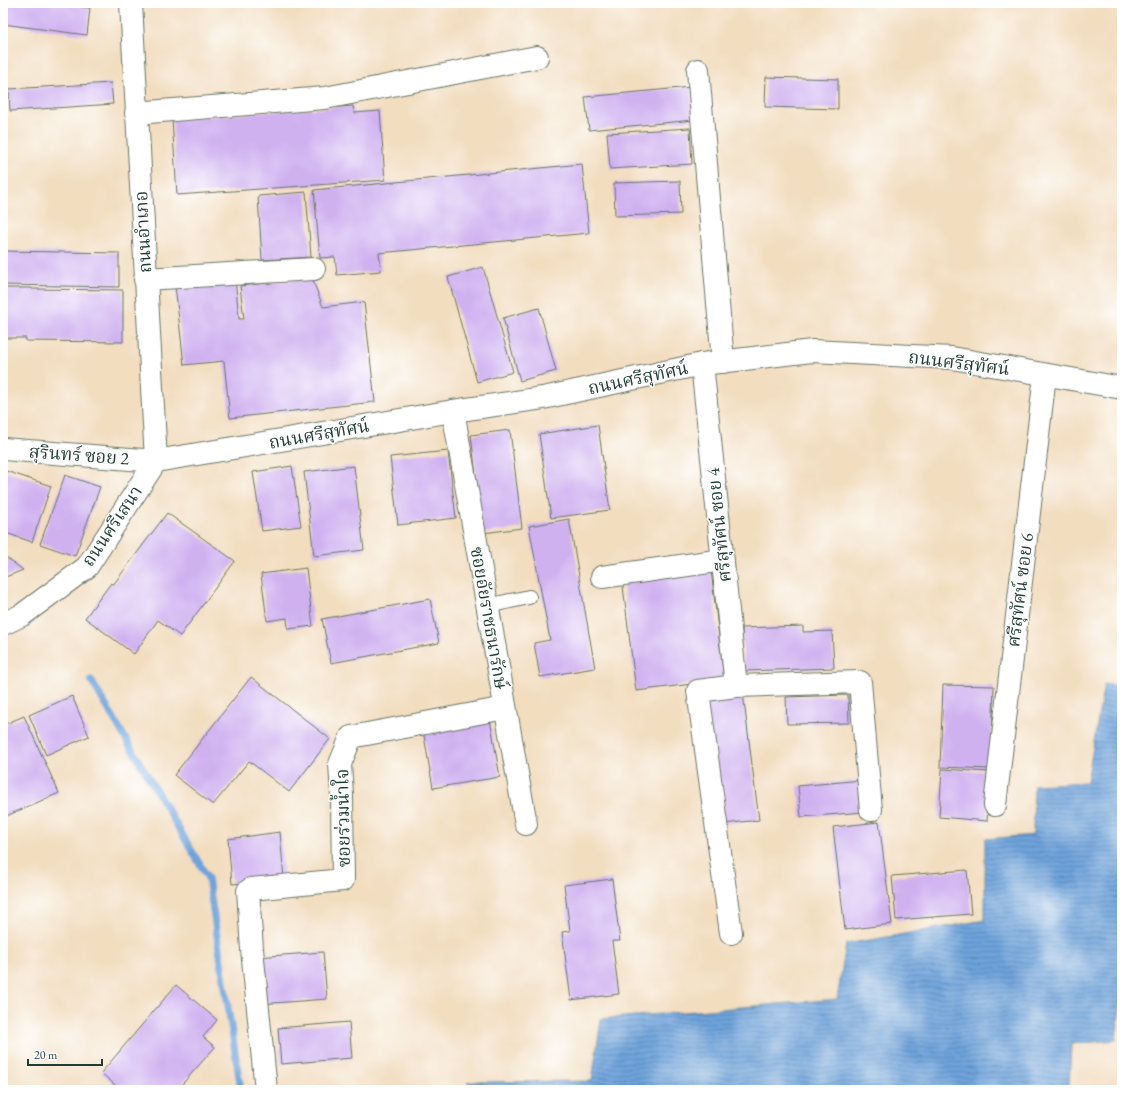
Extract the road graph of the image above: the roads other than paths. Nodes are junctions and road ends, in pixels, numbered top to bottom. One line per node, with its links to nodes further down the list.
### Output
1 (131, 3): 4 (street, ถนนอำเภอ)
2 (537, 57): 4 (street)
3 (698, 70): 7 (street, ศรีสุทัศน์ ซอย 4)
4 (136, 113): 6 (street, ถนนอำเภอ)
5 (314, 269): 6 (street)
6 (145, 279): 12 (street, ถนนอำเภอ)
7 (712, 363): 8 (street, ถนนศรีสุทัศน์); 10 (street, ถนนศรีสุทัศน์); 13 (street, ศรีสุทัศน์ ซอย 4)
8 (1046, 375): 9 (street, ถนนศรีสุทัศน์); 20 (street, ศรีสุทัศน์ ซอย 6)
9 (1122, 388)
10 (453, 411): 12 (street, ถนนศรีสุทัศน์); 16 (street, ซอยอัยราชธนารักษ์)
11 (3, 449): 12 (street, สุรินทร์ ซอย 2)
12 (156, 461): 17 (street, ถนนศรีเสนา)
13 (722, 560): 14 (street); 18 (street, ศรีสุทัศน์ ซอย 4)
14 (602, 577)
15 (529, 597): 16 (lane)
16 (487, 606): 19 (street, ซอยอัยราชธนารักษ์)
17 (3, 624)
18 (736, 686): 21 (street); 23 (street)
19 (505, 708): 22 (street, ซอยอัยราชธนารักษ์); 24 (street, ซอยร่วมน้ำใจ)
20 (995, 805)
21 (871, 810)
22 (526, 824)
23 (731, 933)
24 (266, 1090)

